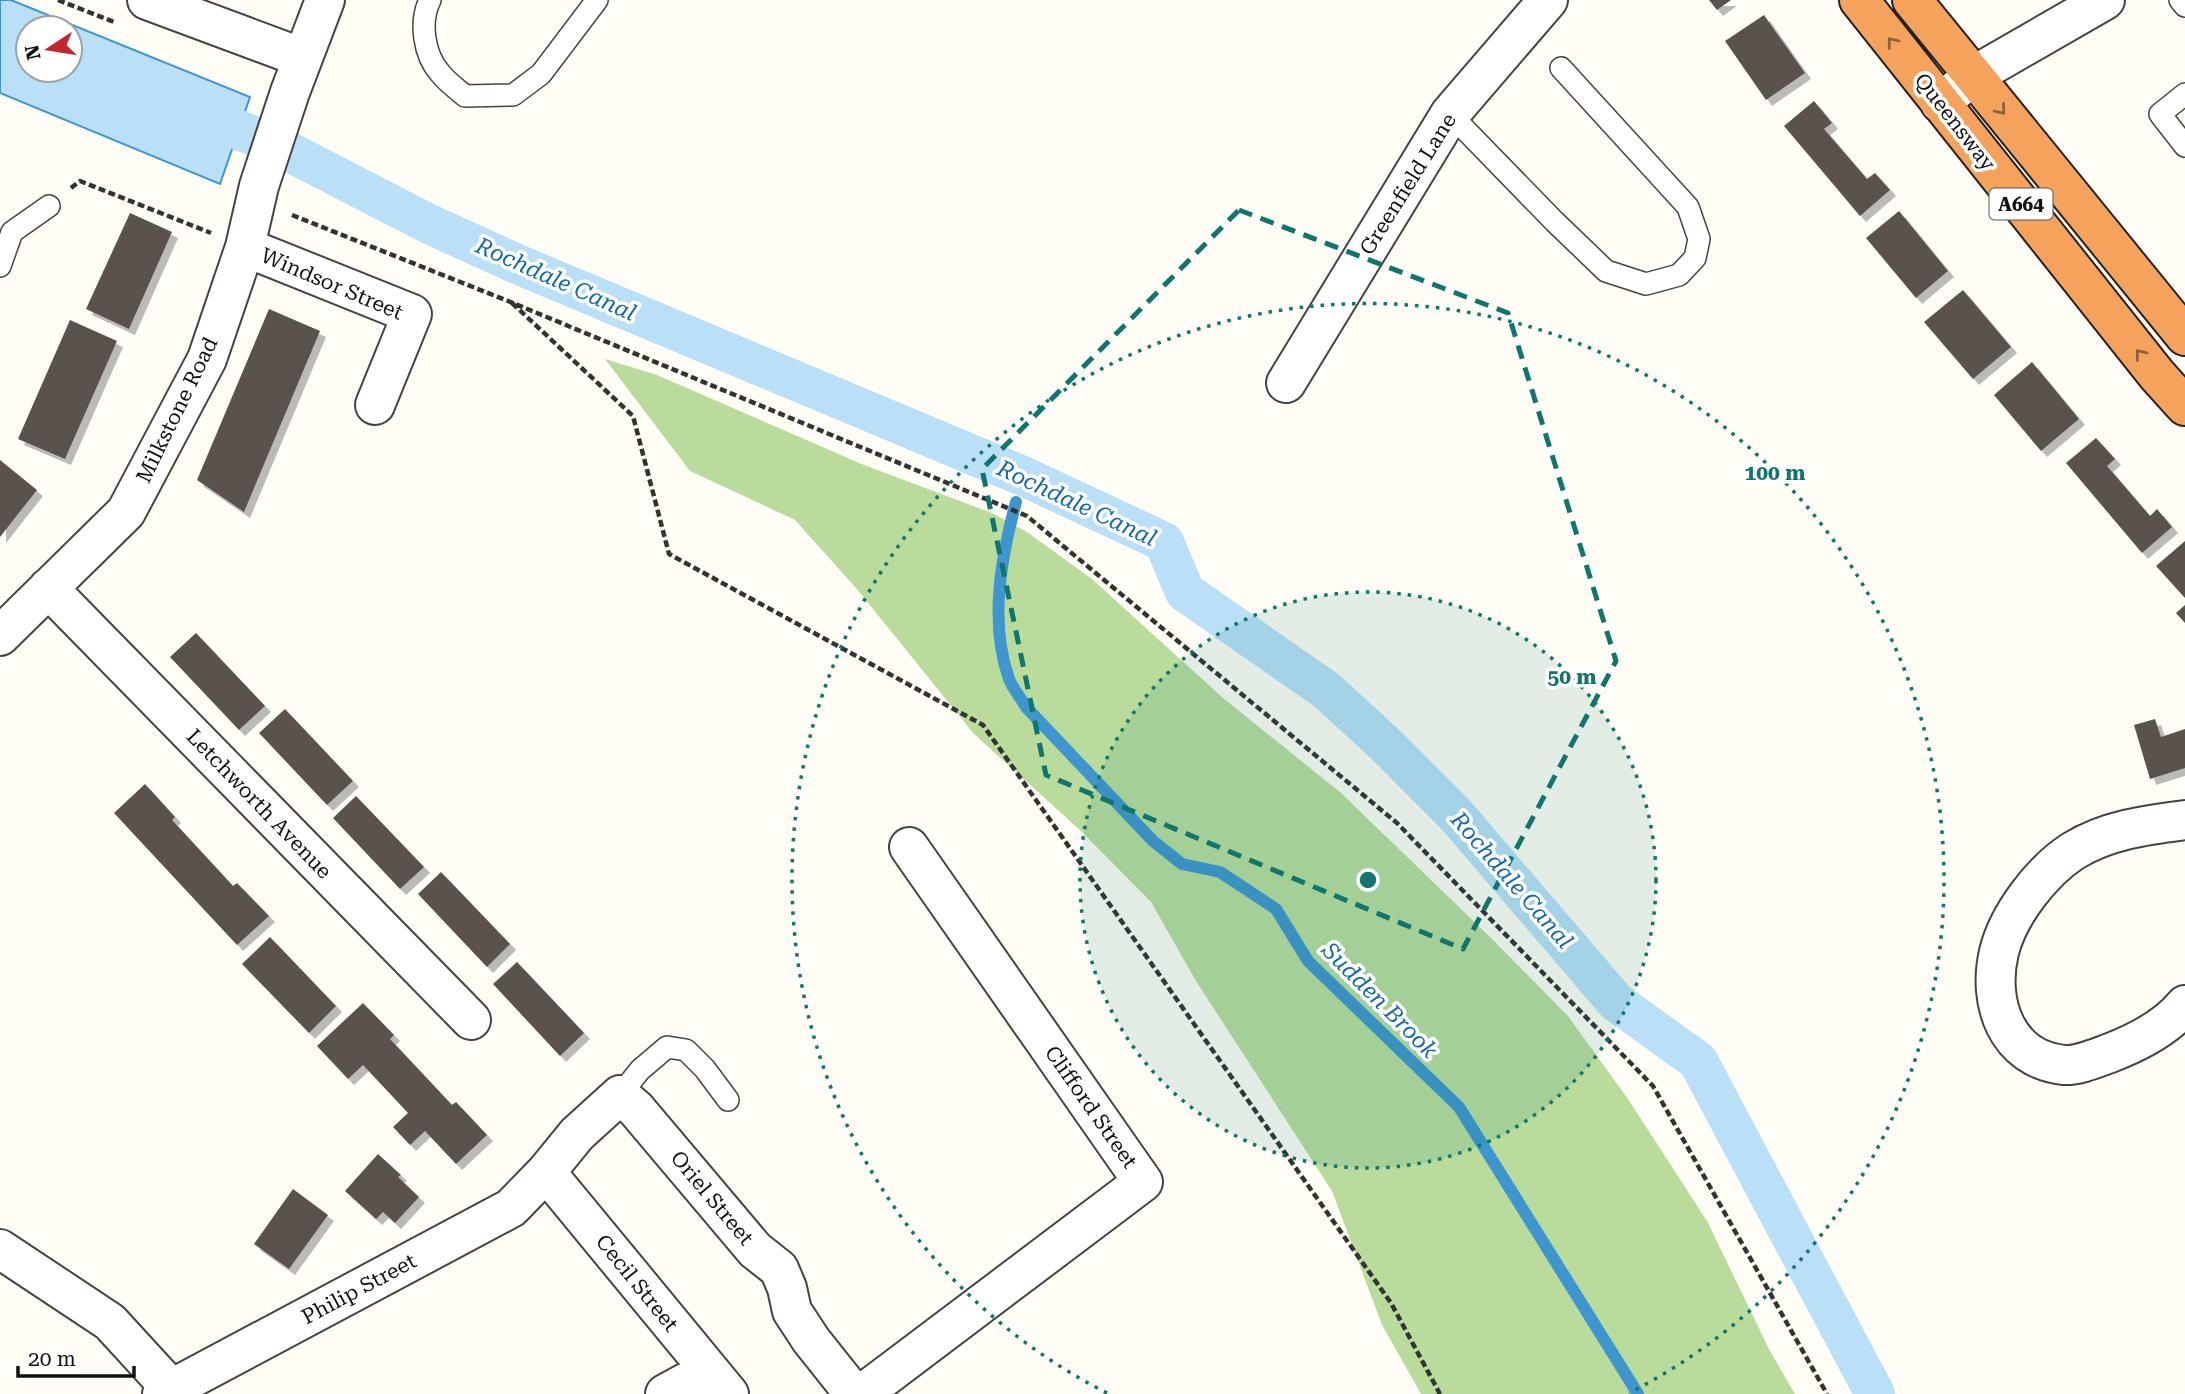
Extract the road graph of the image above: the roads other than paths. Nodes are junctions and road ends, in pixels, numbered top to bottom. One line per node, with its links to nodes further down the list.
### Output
1 (147, 0): 12 (street)
2 (325, 0): 12 (street, Milkstone Road)
3 (430, 0): 4 (lane)
4 (597, 0)
5 (1548, 0): 16 (street, Greenfield Lane)
6 (1858, 0): 15 (highway, Queensway / A664, one-way to 6)
7 (1912, 0): 13 (highway, Queensway / A664)
8 (2105, 0): 13 (street)
9 (2180, 0): 10 (lane)
10 (2185, 6)
11 (1561, 68): 16 (lane)
12 (297, 75): 19 (street, Milkstone Road)
13 (1973, 76): 15 (street); 21 (highway, Queensway / A664, one-way to 21)
14 (2185, 93): 17 (lane)
15 (1940, 103): 24 (highway, Queensway / A664, one-way to 15)
16 (1450, 114): 22 (street, Greenfield Lane)
17 (2185, 146)
18 (49, 206): 20 (lane)
19 (245, 247): 23 (street, Windsor Street); 25 (street, Milkstone Road)
20 (0, 266)
21 (2185, 336)
22 (1286, 383)
23 (375, 405)
24 (2185, 406)
25 (48, 588): 26 (street, Milkstone Road); 30 (street, Letchworth Avenue)
26 (0, 636)
27 (2185, 820): 29 (street)
28 (909, 847): 39 (street, Clifford Street)
29 (2185, 1004)
30 (471, 1020)
31 (620, 1095): 32 (lane); 33 (street); 38 (street, Oriel Street)
32 (728, 1100)
33 (545, 1172): 35 (street, Cecil Street); 36 (street, Philip Street)
34 (0, 1249): 36 (street)
35 (719, 1382): 37 (street)
36 (170, 1392)
37 (665, 1394)
38 (854, 1394)
39 (862, 1394)

